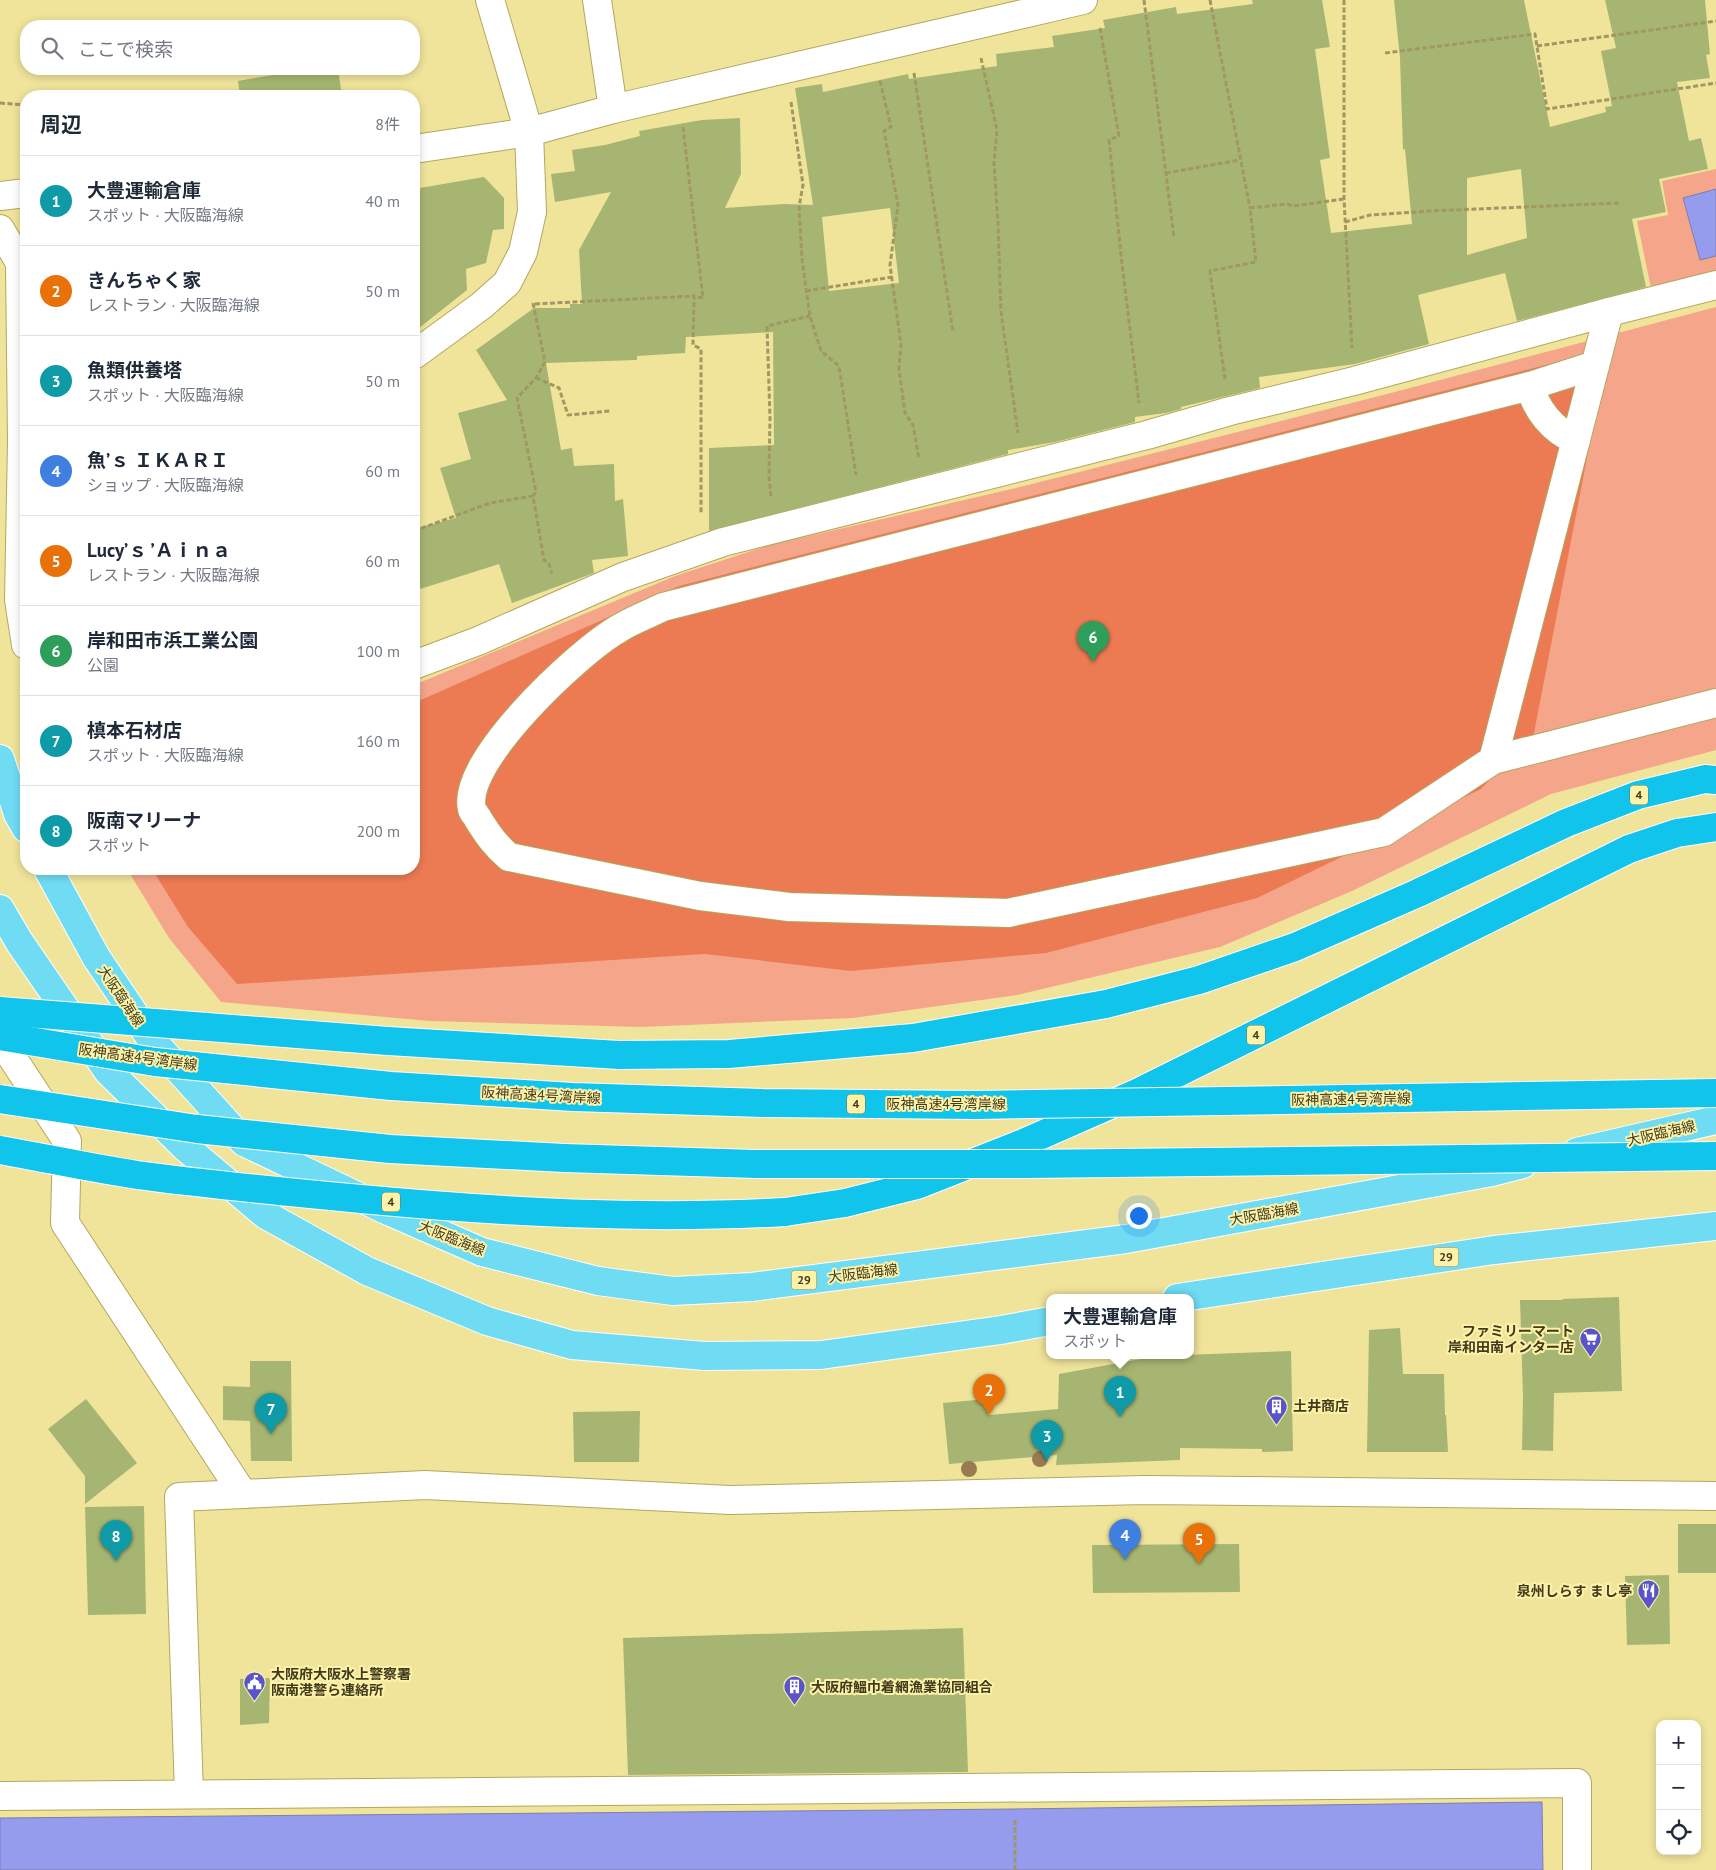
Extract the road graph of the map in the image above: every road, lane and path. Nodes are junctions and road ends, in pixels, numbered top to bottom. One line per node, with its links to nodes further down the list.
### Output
1 (490, 0): 19 (street)
2 (597, 0): 18 (street)
3 (1144, 0): 22 (path)
4 (1210, 0): 21 (path)
5 (1344, 0): 25 (path)
6 (1090, 10): 7 (street); 48 (path)
7 (984, 16): 9 (street); 49 (path)
8 (1716, 21): 10 (path)
9 (909, 40): 11 (street); 40 (path)
10 (1537, 46): 12 (path); 14 (path)
11 (872, 49): 13 (street); 32 (path)
12 (1386, 53)
13 (786, 69): 15 (street); 35 (path)
14 (1716, 83)
15 (675, 95): 18 (street); 36 (path)
16 (0, 103): 17 (path)
17 (20, 105)
18 (613, 109): 19 (street)
19 (529, 132): 20 (street); 33 (street)
20 (420, 148)
21 (1240, 160): 22 (path); 27 (path)
22 (1166, 173): 30 (path)
23 (20, 194): 24 (street)
24 (0, 196)
25 (1344, 199): 27 (path); 28 (path)
26 (1619, 203): 28 (path)
27 (1250, 208): 45 (path)
28 (1345, 222): 44 (path)
29 (0, 228): 31 (street)
30 (1174, 238)
31 (20, 263)
32 (892, 278): 35 (path); 51 (path)
33 (507, 283): 37 (path); 41 (street)
34 (1716, 285): 38 (street)
35 (806, 291): 39 (path)
36 (694, 296): 37 (path); 55 (path)
37 (535, 304): 43 (path)
38 (1609, 312): 42 (street); 44 (street)
39 (810, 316): 52 (path); 54 (path)
40 (953, 332)
41 (420, 351)
42 (1595, 365): 46 (street); 50 (street)
43 (536, 378): 47 (path); 53 (path)
44 (1354, 381): 60 (street)
45 (1226, 383)
46 (1530, 386): 50 (street); 63 (street)
47 (610, 411)
48 (1140, 411)
49 (1019, 439)
50 (1576, 440): 63 (street)
51 (920, 462)
52 (857, 484)
53 (533, 496): 56 (path); 58 (path)
54 (772, 504)
55 (702, 521)
56 (420, 529)
57 (20, 568): 59 (street)
58 (554, 580)
59 (20, 606)
60 (420, 664)
61 (1716, 703): 63 (street)
62 (0, 760): 65 (main road)
63 (1493, 760)
64 (1716, 780): 69 (highway, 4, bridge)
65 (20, 818)
66 (1716, 827): 74 (highway, 4, bridge)
67 (51, 875): 73 (main road, 大阪臨海線 / 29)
68 (0, 909): 78 (main road)
69 (0, 1011)
70 (0, 1038): 71 (highway, 阪神高速4号湾岸線 / 4, bridge); 79 (street)
71 (1716, 1093)
72 (0, 1100): 75 (highway, bridge)
73 (1716, 1120)
74 (0, 1150)
75 (1716, 1156)
76 (1716, 1226): 77 (main road, 29)
77 (1194, 1295)
78 (1046, 1323)
79 (243, 1494): 80 (street); 81 (street)
80 (1716, 1496)
81 (189, 1794): 82 (street); 85 (street)
82 (0, 1796)
83 (1014, 1818): 84 (path)
84 (1015, 1870)
85 (1577, 1870)

